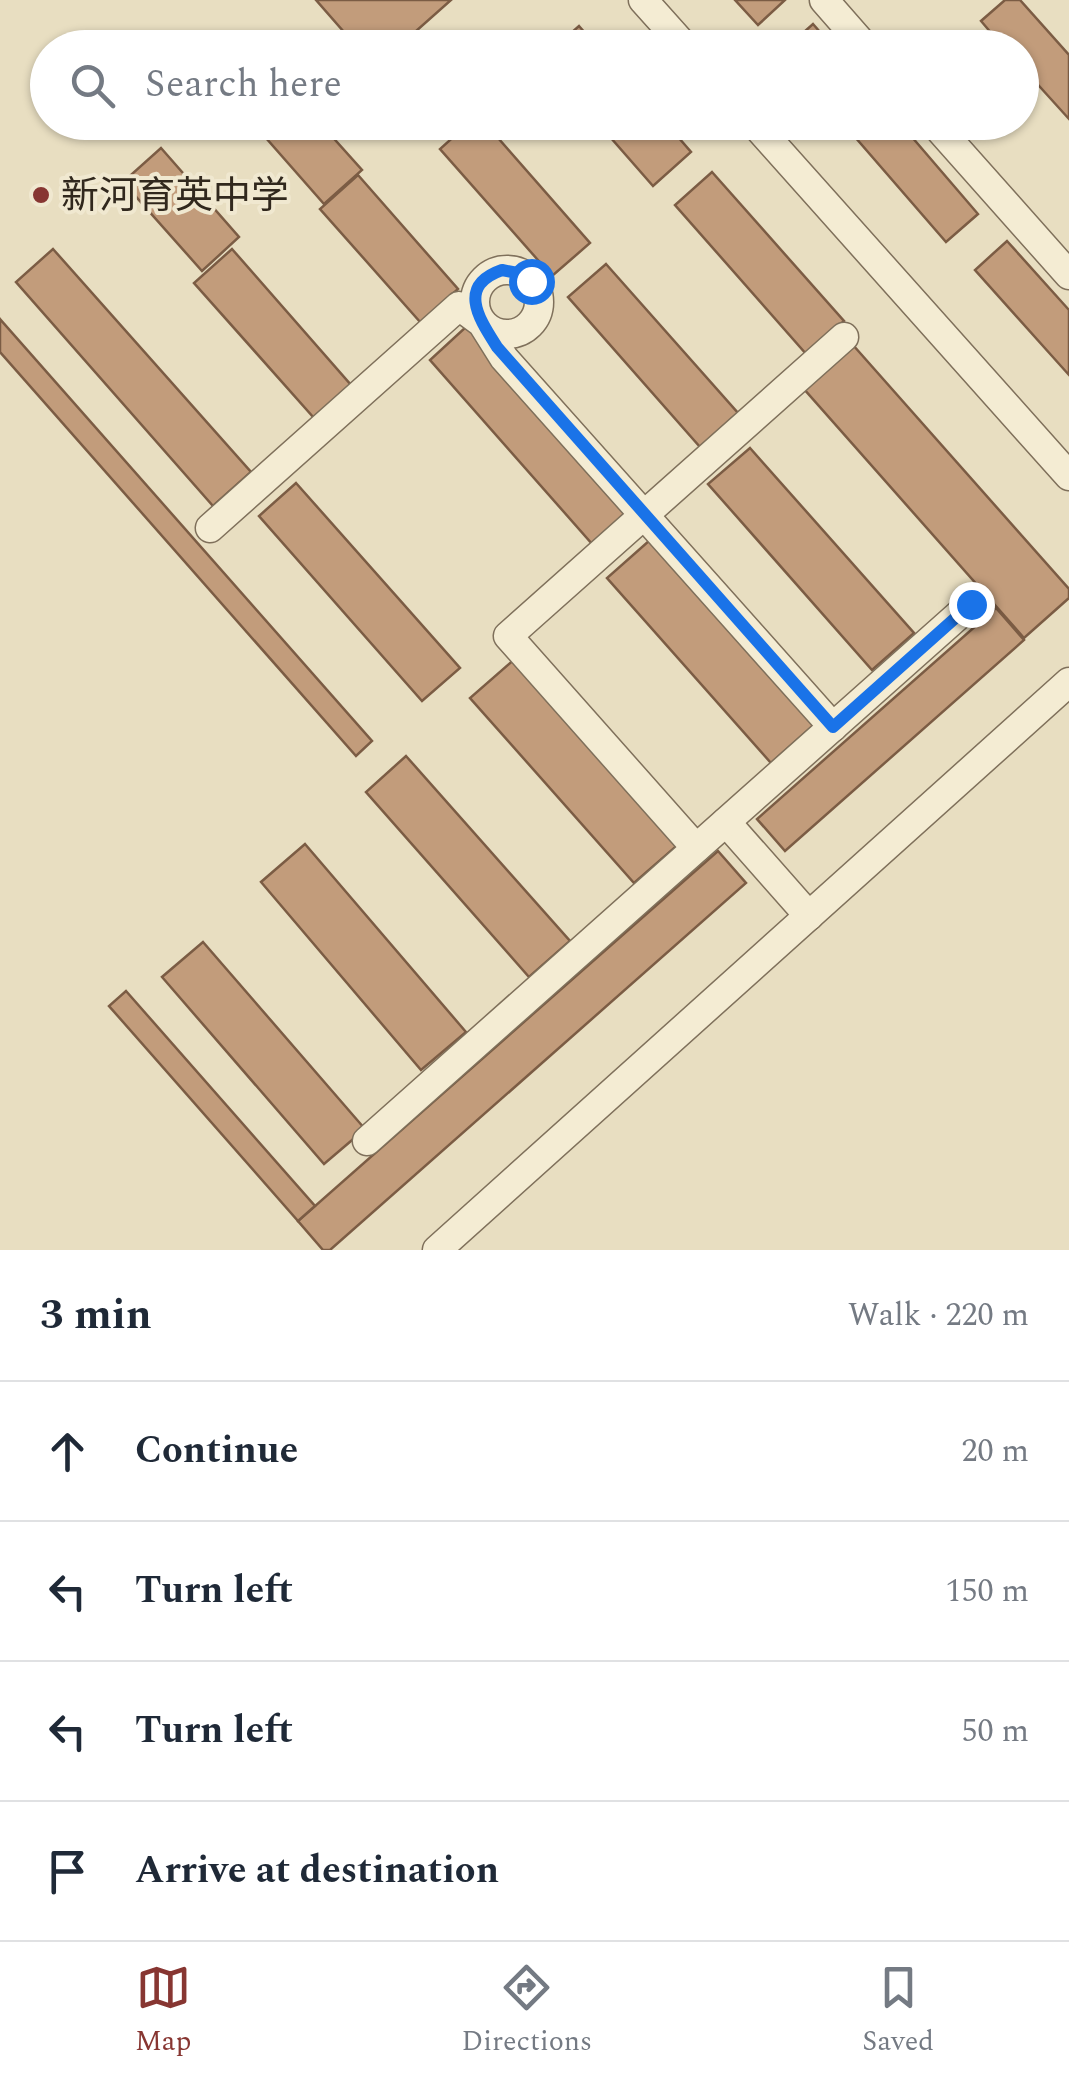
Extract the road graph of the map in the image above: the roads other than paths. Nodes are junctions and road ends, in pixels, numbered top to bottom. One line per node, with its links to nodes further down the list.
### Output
1 (643, 0): 3 (street)
2 (824, 0): 4 (street)
3 (670, 30)
4 (850, 30)
5 (769, 140): 9 (street)
6 (949, 140): 7 (street)
7 (1069, 275)
8 (844, 337): 10 (street)
9 (1069, 476)
10 (644, 515): 11 (street); 14 (street); 16 (street)
11 (210, 528)
12 (971, 604): 14 (street)
13 (1069, 682): 17 (street)
14 (833, 727): 15 (street)
15 (726, 822): 16 (street); 17 (street)
16 (696, 848): 18 (street)
17 (808, 916): 19 (street)
18 (367, 1141)
19 (436, 1250)

